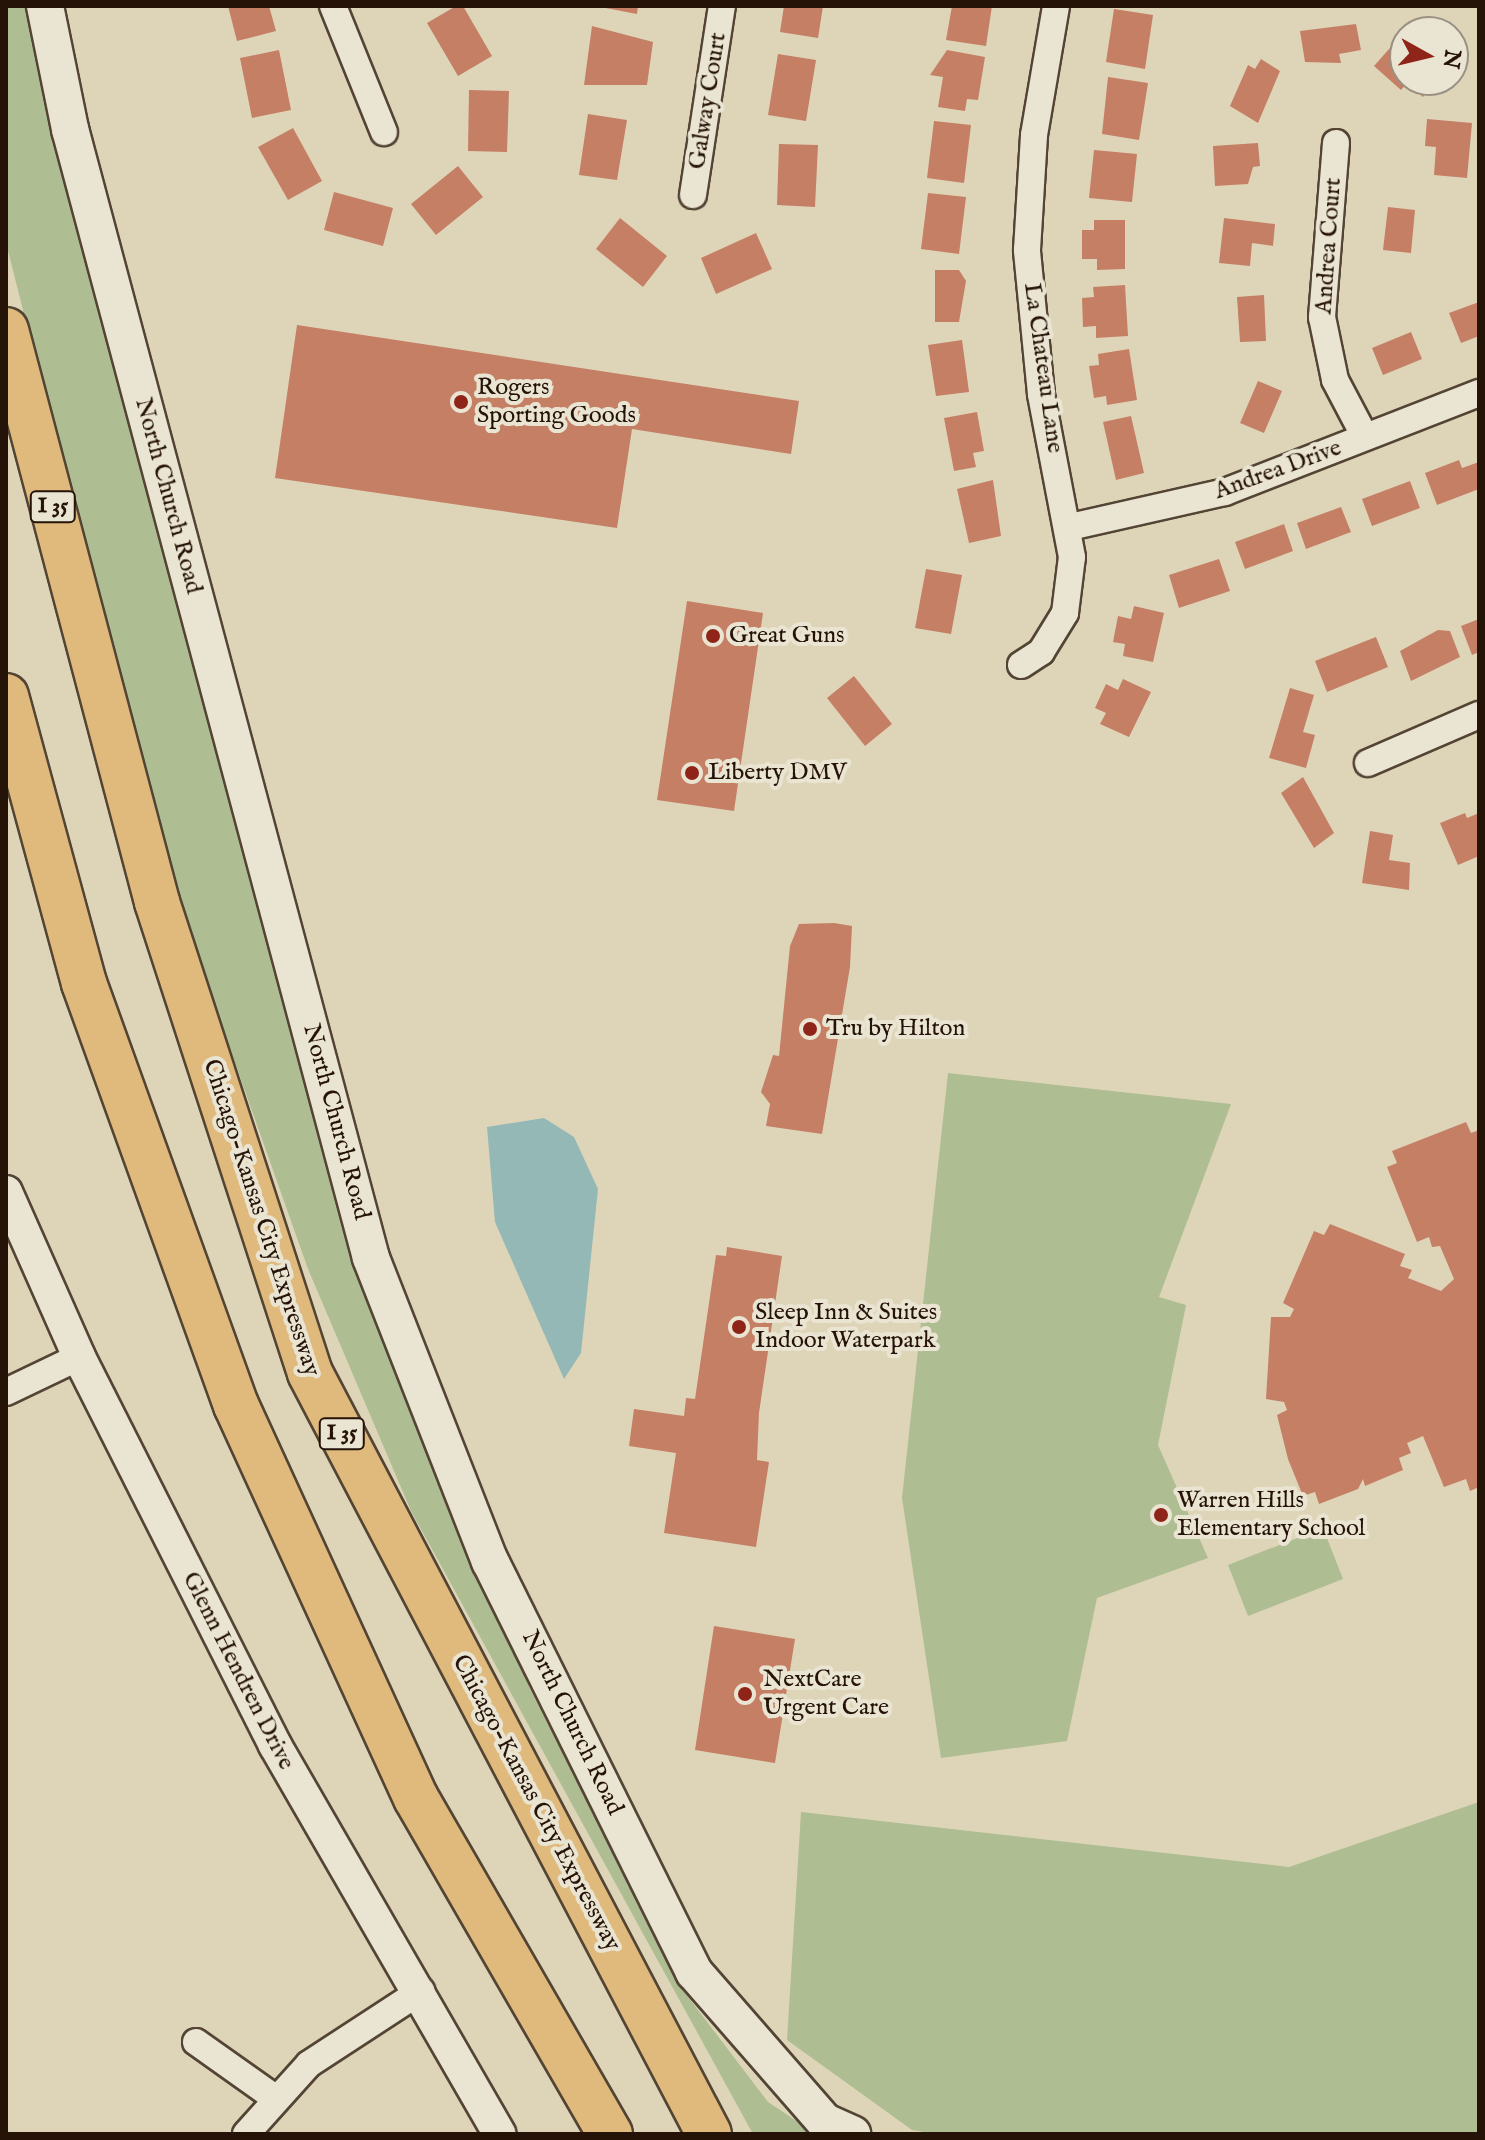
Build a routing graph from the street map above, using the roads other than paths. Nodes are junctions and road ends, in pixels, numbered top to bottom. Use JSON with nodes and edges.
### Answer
{"nodes":[{"id":1,"x":45,"y":6,"type":"edge"},
{"id":2,"x":333,"y":6,"type":"edge"},
{"id":3,"x":722,"y":6,"type":"edge"},
{"id":4,"x":1056,"y":6,"type":"edge"},
{"id":5,"x":384,"y":132,"type":"dead end"},
{"id":6,"x":1336,"y":143,"type":"dead end"},
{"id":7,"x":693,"y":195,"type":"dead end"},
{"id":8,"x":6,"y":330,"type":"edge"},
{"id":9,"x":1479,"y":393,"type":"edge"},
{"id":10,"x":1365,"y":437,"type":"junction"},
{"id":11,"x":1070,"y":527,"type":"junction"},
{"id":12,"x":1021,"y":665,"type":"dead end"},
{"id":13,"x":6,"y":696,"type":"edge"},
{"id":14,"x":1479,"y":715,"type":"edge"},
{"id":15,"x":1368,"y":763,"type":"dead end"},
{"id":16,"x":6,"y":1192,"type":"edge"},
{"id":17,"x":79,"y":1357,"type":"junction"},
{"id":18,"x":6,"y":1392,"type":"edge"},
{"id":19,"x":421,"y":1991,"type":"junction"},
{"id":20,"x":196,"y":2042,"type":"dead end"},
{"id":21,"x":275,"y":2098,"type":"junction"},
{"id":22,"x":246,"y":2134,"type":"edge"},
{"id":23,"x":500,"y":2134,"type":"edge"},
{"id":24,"x":610,"y":2134,"type":"edge"},
{"id":25,"x":709,"y":2134,"type":"edge"},
{"id":26,"x":852,"y":2134,"type":"edge"}],
"edges":[{"from":1,"to":26,"type":"main road","name":"North Church Road"},
{"from":2,"to":5,"type":"street"},
{"from":3,"to":7,"type":"street","name":"Galway Court"},
{"from":4,"to":11,"type":"street","name":"La Chateau Lane"},
{"from":6,"to":10,"type":"street","name":"Andrea Court"},
{"from":8,"to":25,"type":"highway","name":"Chicago-Kansas City Expressway","number":"I 35"},
{"from":9,"to":10,"type":"street","name":"Andrea Drive"},
{"from":10,"to":11,"type":"street","name":"Andrea Drive"},
{"from":11,"to":12,"type":"street","name":"La Chateau Lane"},
{"from":13,"to":24,"type":"highway"},
{"from":14,"to":15,"type":"street"},
{"from":16,"to":17,"type":"street","name":"Glenn Hendren Drive"},
{"from":17,"to":18,"type":"street"},
{"from":17,"to":19,"type":"street","name":"Glenn Hendren Drive"},
{"from":19,"to":21,"type":"street"},
{"from":19,"to":23,"type":"street","name":"Glenn Hendren Drive"},
{"from":20,"to":21,"type":"street"},
{"from":21,"to":22,"type":"street"}]}
